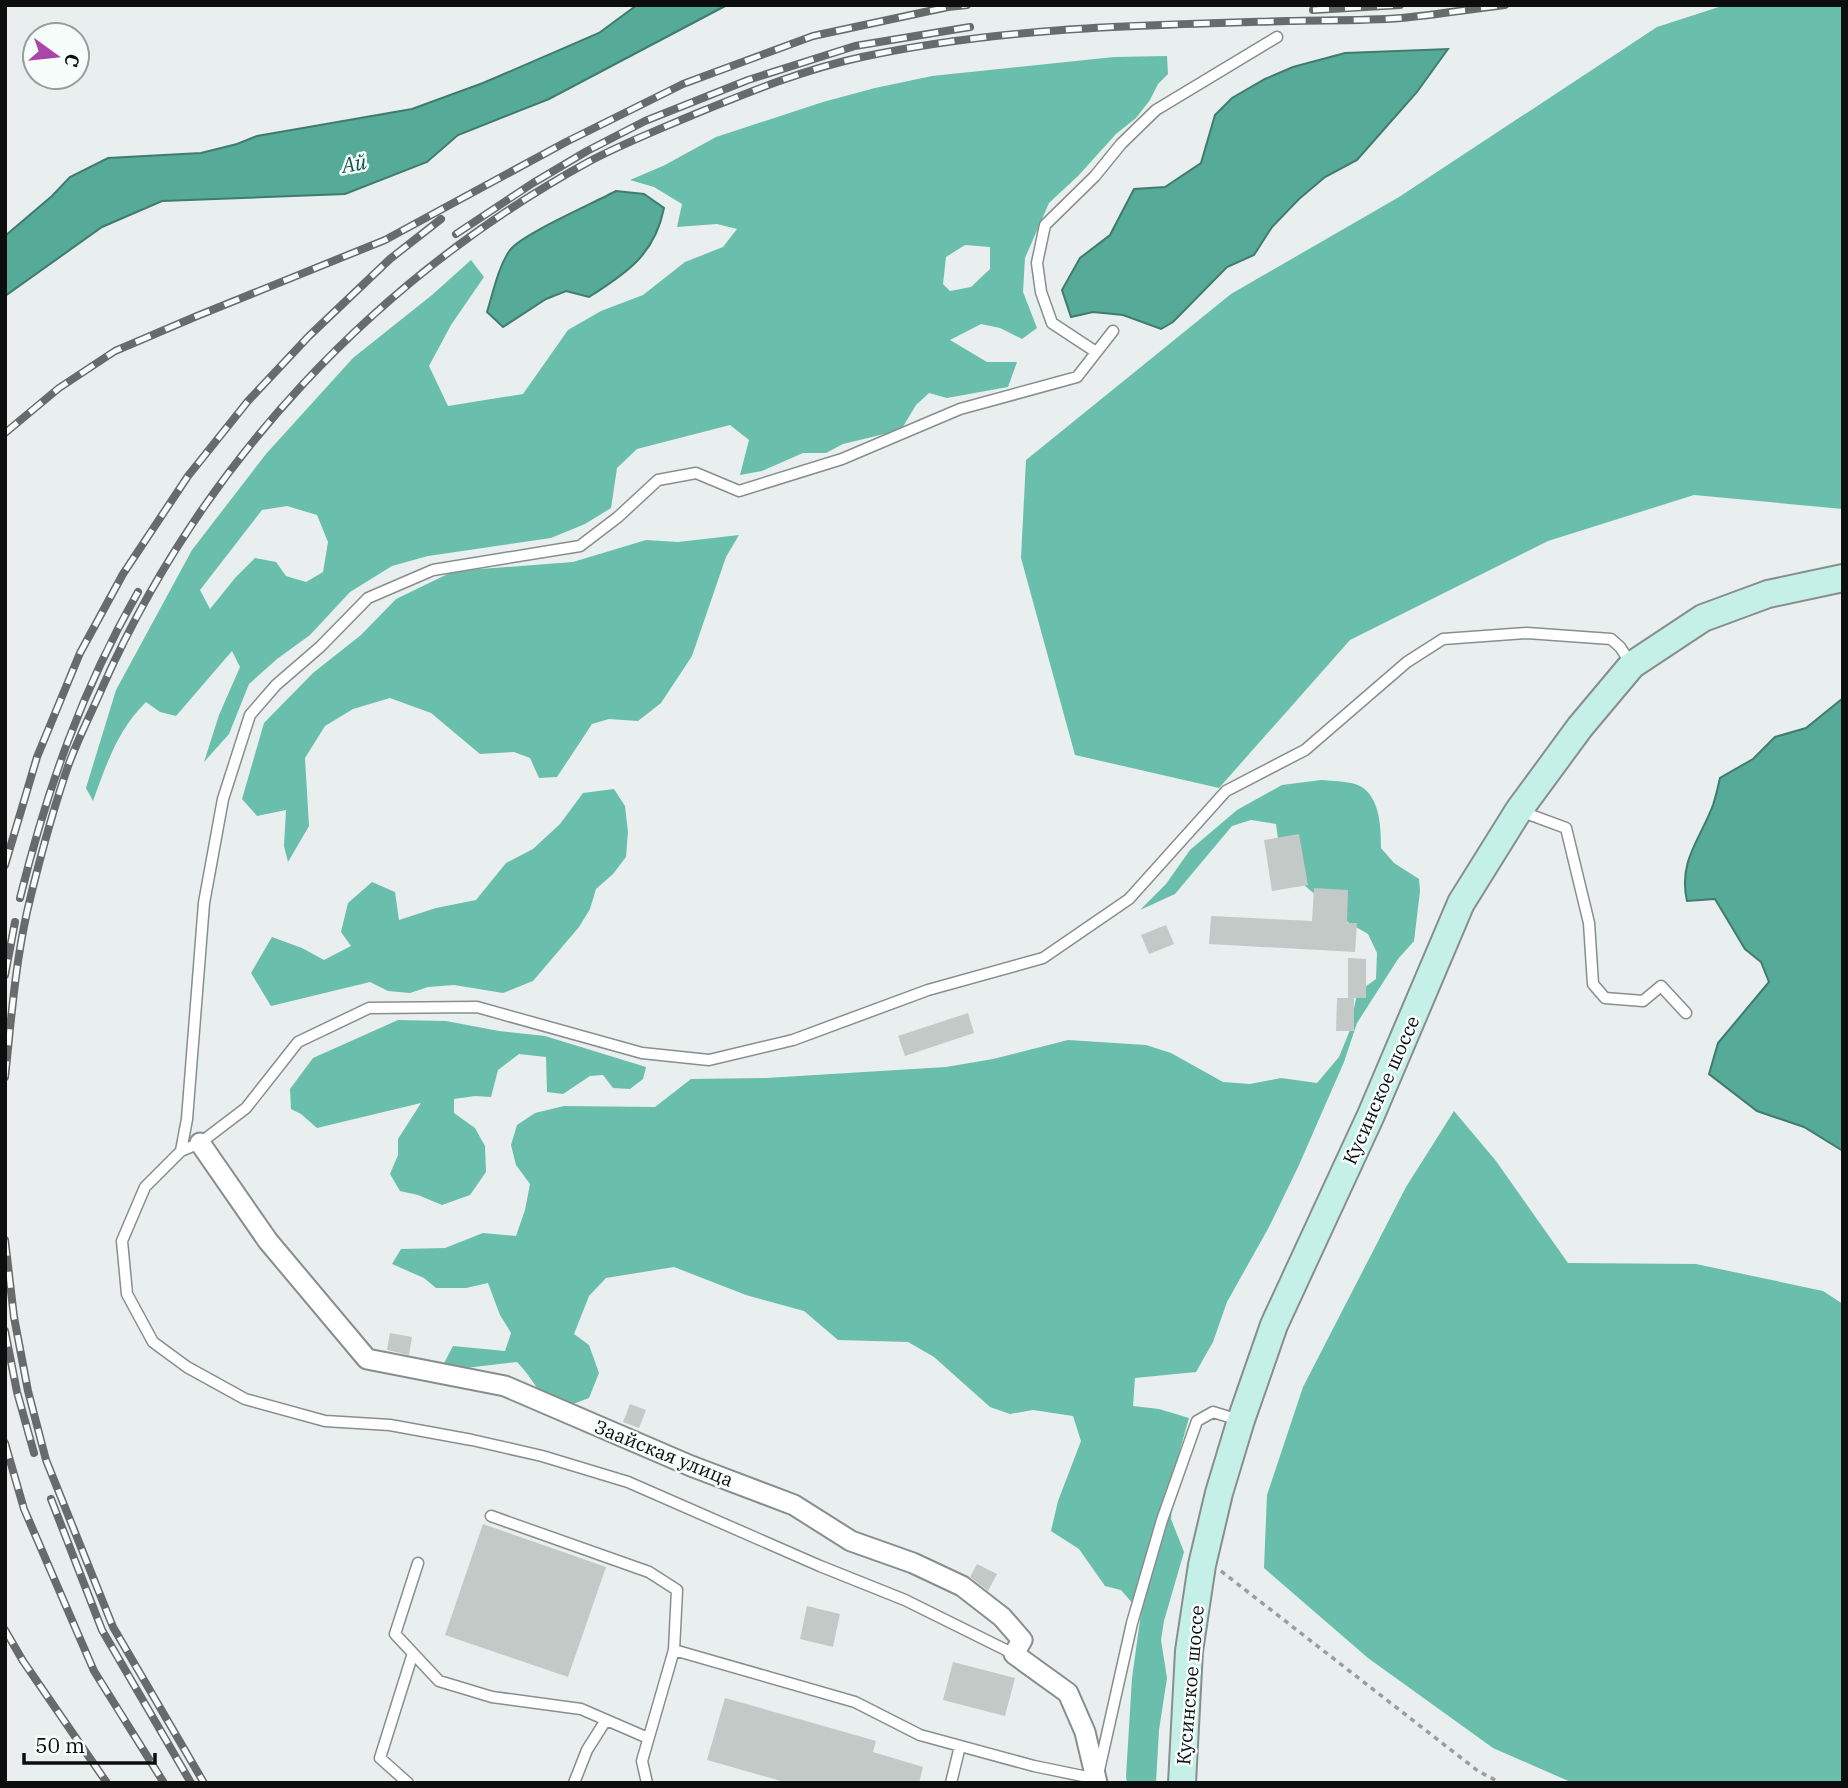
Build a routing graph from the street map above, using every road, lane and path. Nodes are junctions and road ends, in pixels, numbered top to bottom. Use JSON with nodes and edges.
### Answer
{"nodes":[{"id":1,"x":1277,"y":37,"type":"dead end"},
{"id":2,"x":1113,"y":331,"type":"dead end"},
{"id":3,"x":1096,"y":352,"type":"junction"},
{"id":4,"x":1843,"y":578,"type":"edge"},
{"id":5,"x":1632,"y":665,"type":"junction"},
{"id":6,"x":1519,"y":810,"type":"junction"},
{"id":7,"x":1686,"y":1013,"type":"dead end"},
{"id":8,"x":200,"y":1143,"type":"junction"},
{"id":9,"x":181,"y":1151,"type":"junction"},
{"id":10,"x":1241,"y":1420,"type":"junction"},
{"id":11,"x":491,"y":1516,"type":"dead end"},
{"id":12,"x":418,"y":1563,"type":"dead end"},
{"id":13,"x":1202,"y":1565,"type":"junction"},
{"id":14,"x":674,"y":1650,"type":"junction"},
{"id":15,"x":413,"y":1653,"type":"junction"},
{"id":16,"x":1014,"y":1654,"type":"junction"},
{"id":17,"x":606,"y":1720,"type":"junction"},
{"id":18,"x":648,"y":1738,"type":"junction"},
{"id":19,"x":960,"y":1746,"type":"junction"},
{"id":20,"x":1097,"y":1781,"type":"edge"},
{"id":21,"x":408,"y":1783,"type":"edge"},
{"id":22,"x":574,"y":1783,"type":"edge"},
{"id":23,"x":647,"y":1783,"type":"edge"},
{"id":24,"x":951,"y":1783,"type":"edge"},
{"id":25,"x":1182,"y":1783,"type":"edge"},
{"id":26,"x":1501,"y":1783,"type":"edge"}],
"edges":[{"from":1,"to":3,"type":"lane"},
{"from":2,"to":3,"type":"lane"},
{"from":3,"to":9,"type":"lane"},
{"from":4,"to":5,"type":"main road","name":"Кусинское шоссе"},
{"from":5,"to":6,"type":"main road","name":"Кусинское шоссе"},
{"from":5,"to":8,"type":"lane"},
{"from":6,"to":7,"type":"lane"},
{"from":6,"to":10,"type":"main road","name":"Кусинское шоссе"},
{"from":8,"to":9,"type":"lane"},
{"from":8,"to":16,"type":"street","name":"Заайская улица"},
{"from":9,"to":16,"type":"lane"},
{"from":10,"to":13,"type":"main road","name":"Кусинское шоссе"},
{"from":10,"to":20,"type":"lane"},
{"from":11,"to":14,"type":"lane"},
{"from":12,"to":15,"type":"lane"},
{"from":13,"to":25,"type":"main road","name":"Кусинское шоссе"},
{"from":13,"to":26,"type":"path"},
{"from":14,"to":18,"type":"lane"},
{"from":14,"to":19,"type":"lane"},
{"from":15,"to":17,"type":"lane"},
{"from":15,"to":21,"type":"lane"},
{"from":16,"to":20,"type":"street"},
{"from":17,"to":18,"type":"lane"},
{"from":17,"to":22,"type":"lane"},
{"from":18,"to":23,"type":"lane"},
{"from":19,"to":20,"type":"lane"},
{"from":19,"to":24,"type":"lane"}]}
